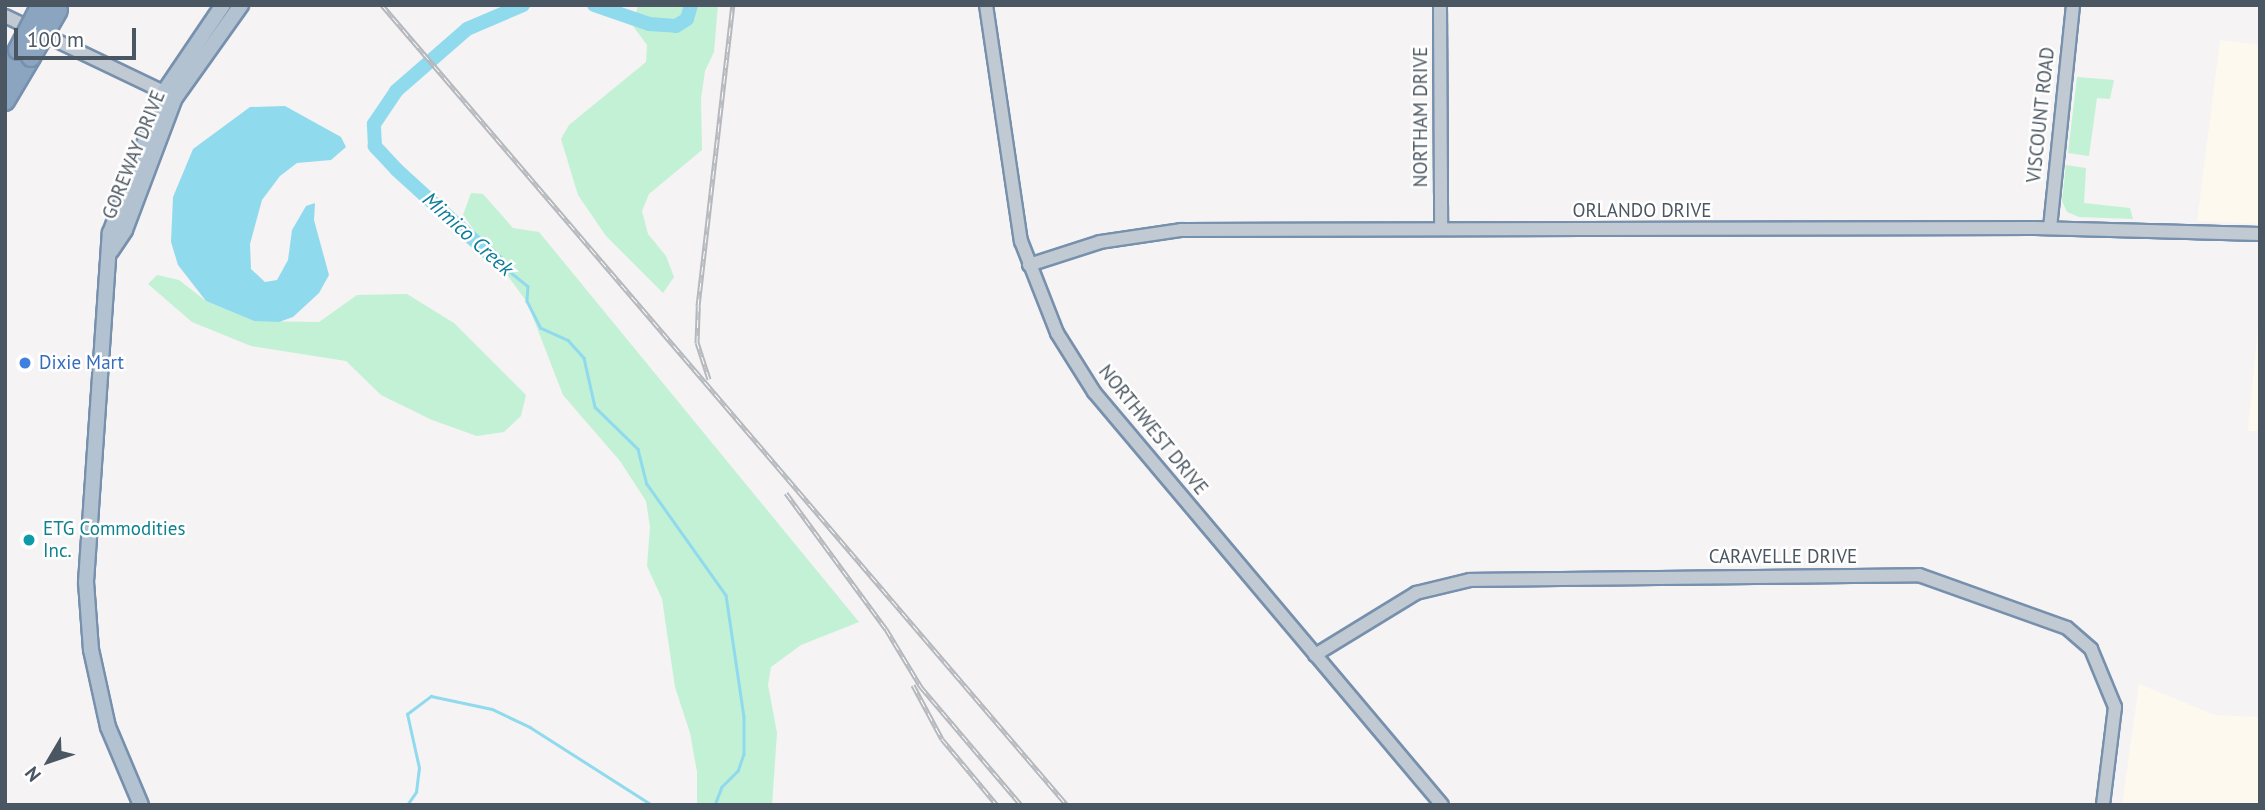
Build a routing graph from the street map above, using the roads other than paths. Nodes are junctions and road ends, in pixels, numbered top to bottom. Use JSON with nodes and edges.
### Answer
{"nodes":[{"id":1,"x":223,"y":5,"type":"edge"},
{"id":2,"x":242,"y":5,"type":"edge"},
{"id":3,"x":986,"y":5,"type":"edge"},
{"id":4,"x":1440,"y":5,"type":"edge"},
{"id":5,"x":2073,"y":5,"type":"edge"},
{"id":6,"x":53,"y":7,"type":"edge"},
{"id":7,"x":5,"y":16,"type":"edge"},
{"id":8,"x":24,"y":54,"type":"junction"},
{"id":9,"x":5,"y":78,"type":"edge"},
{"id":10,"x":169,"y":95,"type":"junction"},
{"id":11,"x":5,"y":101,"type":"edge"},
{"id":12,"x":1441,"y":228,"type":"junction"},
{"id":13,"x":2050,"y":228,"type":"junction"},
{"id":14,"x":2260,"y":234,"type":"edge"},
{"id":15,"x":1029,"y":265,"type":"junction"},
{"id":16,"x":1315,"y":655,"type":"junction"},
{"id":17,"x":141,"y":805,"type":"edge"},
{"id":18,"x":1442,"y":805,"type":"edge"},
{"id":19,"x":2103,"y":805,"type":"edge"}],
"edges":[{"from":1,"to":10,"type":"main road","name":"GOREWAY DRIVE"},
{"from":2,"to":10,"type":"main road","name":"GOREWAY DRIVE"},
{"from":3,"to":15,"type":"street","name":"NORTHWEST DRIVE"},
{"from":4,"to":12,"type":"street","name":"NORTHAM DRIVE"},
{"from":5,"to":13,"type":"street","name":"VISCOUNT ROAD"},
{"from":6,"to":8,"type":"highway","bridge":true},
{"from":7,"to":10,"type":"street"},
{"from":8,"to":9,"type":"highway"},
{"from":8,"to":11,"type":"highway"},
{"from":10,"to":17,"type":"main road","name":"GOREWAY DRIVE"},
{"from":12,"to":13,"type":"street","name":"ORLANDO DRIVE"},
{"from":12,"to":15,"type":"street","name":"ORLANDO DRIVE"},
{"from":13,"to":14,"type":"street","name":"ORLANDO DRIVE"},
{"from":15,"to":16,"type":"street","name":"NORTHWEST DRIVE"},
{"from":16,"to":18,"type":"street","name":"NORTHWEST DRIVE"},
{"from":16,"to":19,"type":"street","name":"CARAVELLE DRIVE"}]}
